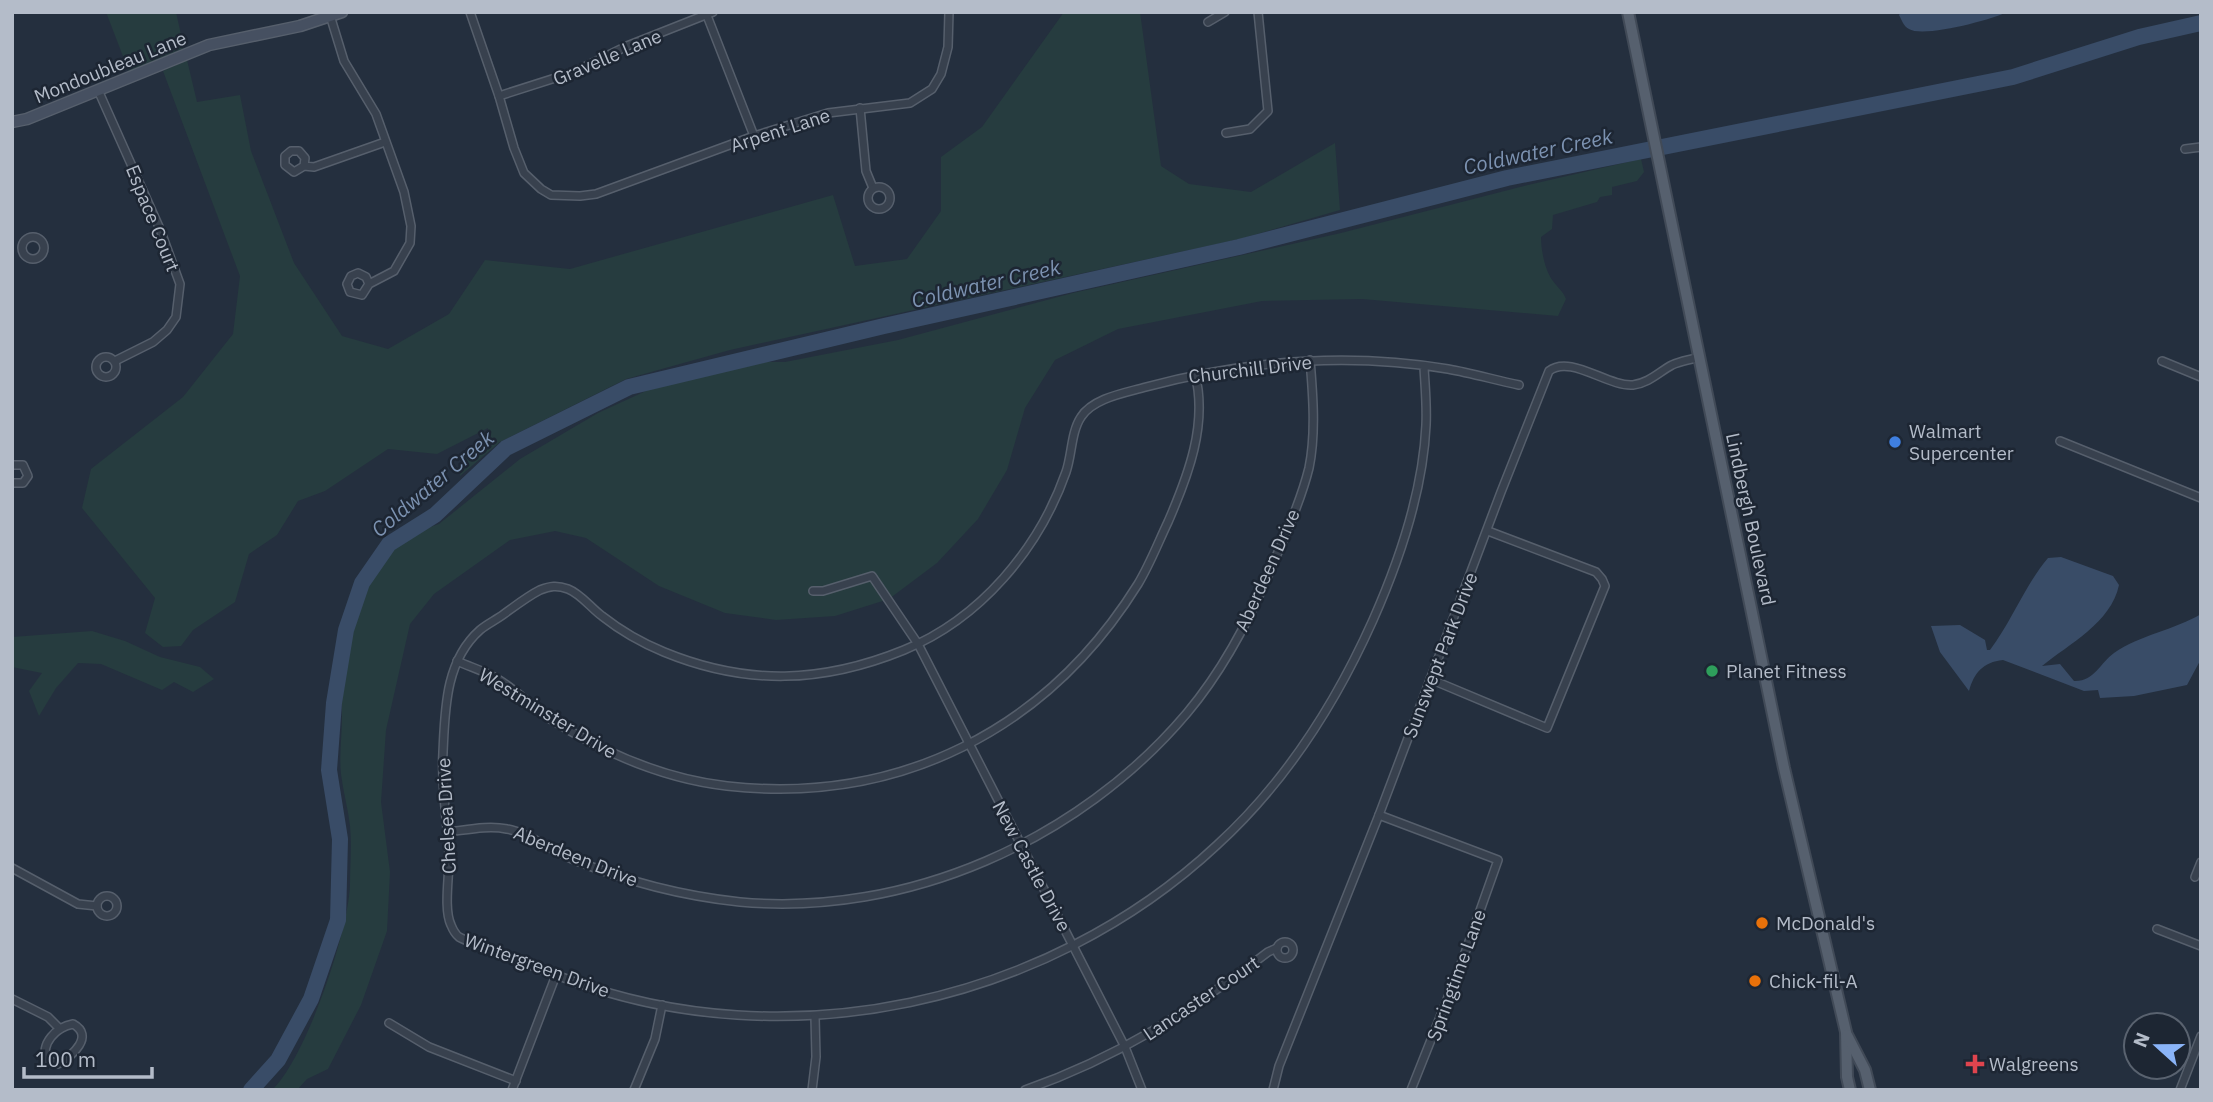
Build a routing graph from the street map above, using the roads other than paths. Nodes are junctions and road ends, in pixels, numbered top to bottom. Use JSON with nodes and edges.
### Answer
{"nodes":[{"id":1,"x":342,"y":12,"type":"edge"},
{"id":2,"x":470,"y":12,"type":"edge"},
{"id":3,"x":950,"y":12,"type":"edge"},
{"id":4,"x":1225,"y":12,"type":"edge"},
{"id":5,"x":1258,"y":12,"type":"edge"},
{"id":6,"x":1628,"y":12,"type":"edge"},
{"id":7,"x":709,"y":13,"type":"edge"},
{"id":8,"x":329,"y":14,"type":"edge"},
{"id":9,"x":1208,"y":22,"type":"dead end"},
{"id":10,"x":98,"y":90,"type":"junction"},
{"id":11,"x":499,"y":96,"type":"junction"},
{"id":12,"x":860,"y":108,"type":"junction"},
{"id":13,"x":12,"y":122,"type":"edge"},
{"id":14,"x":1226,"y":133,"type":"dead end"},
{"id":15,"x":754,"y":136,"type":"junction"},
{"id":16,"x":385,"y":142,"type":"junction"},
{"id":17,"x":2201,"y":147,"type":"edge"},
{"id":18,"x":2185,"y":149,"type":"dead end"},
{"id":19,"x":304,"y":166,"type":"dead end"},
{"id":20,"x":873,"y":188,"type":"dead end"},
{"id":21,"x":12,"y":245,"type":"edge"},
{"id":22,"x":22,"y":247,"type":"dead end"},
{"id":23,"x":369,"y":285,"type":"dead end"},
{"id":24,"x":1699,"y":358,"type":"junction"},
{"id":25,"x":1310,"y":360,"type":"junction"},
{"id":26,"x":115,"y":361,"type":"dead end"},
{"id":27,"x":2161,"y":361,"type":"dead end"},
{"id":28,"x":1424,"y":367,"type":"junction"},
{"id":29,"x":1195,"y":374,"type":"junction"},
{"id":30,"x":2201,"y":377,"type":"edge"},
{"id":31,"x":1518,"y":385,"type":"dead end"},
{"id":32,"x":2060,"y":441,"type":"dead end"},
{"id":33,"x":12,"y":465,"type":"edge"},
{"id":34,"x":12,"y":483,"type":"edge"},
{"id":35,"x":2201,"y":498,"type":"edge"},
{"id":36,"x":1488,"y":531,"type":"junction"},
{"id":37,"x":555,"y":586,"type":"joint"},
{"id":38,"x":813,"y":591,"type":"dead end"},
{"id":39,"x":918,"y":645,"type":"junction"},
{"id":40,"x":457,"y":661,"type":"junction"},
{"id":41,"x":1430,"y":680,"type":"junction"},
{"id":42,"x":968,"y":746,"type":"junction"},
{"id":43,"x":1379,"y":815,"type":"junction"},
{"id":44,"x":448,"y":832,"type":"junction"},
{"id":45,"x":1022,"y":844,"type":"junction"},
{"id":46,"x":2201,"y":862,"type":"edge"},
{"id":47,"x":12,"y":868,"type":"edge"},
{"id":48,"x":2195,"y":877,"type":"dead end"},
{"id":49,"x":97,"y":906,"type":"dead end"},
{"id":50,"x":2157,"y":929,"type":"dead end"},
{"id":51,"x":453,"y":930,"type":"joint"},
{"id":52,"x":1073,"y":945,"type":"junction"},
{"id":53,"x":2201,"y":946,"type":"edge"},
{"id":54,"x":1277,"y":948,"type":"dead end"},
{"id":55,"x":556,"y":975,"type":"junction"},
{"id":56,"x":12,"y":999,"type":"edge"},
{"id":57,"x":662,"y":1005,"type":"junction"},
{"id":58,"x":815,"y":1017,"type":"junction"},
{"id":59,"x":389,"y":1023,"type":"dead end"},
{"id":60,"x":60,"y":1029,"type":"junction"},
{"id":61,"x":1846,"y":1032,"type":"junction"},
{"id":62,"x":2201,"y":1036,"type":"edge"},
{"id":63,"x":1125,"y":1048,"type":"junction"},
{"id":64,"x":516,"y":1081,"type":"junction"},
{"id":65,"x":512,"y":1090,"type":"edge"},
{"id":66,"x":634,"y":1090,"type":"edge"},
{"id":67,"x":812,"y":1090,"type":"edge"},
{"id":68,"x":1025,"y":1090,"type":"edge"},
{"id":69,"x":1142,"y":1090,"type":"edge"},
{"id":70,"x":1273,"y":1090,"type":"edge"},
{"id":71,"x":1411,"y":1090,"type":"edge"},
{"id":72,"x":1850,"y":1090,"type":"edge"},
{"id":73,"x":1870,"y":1090,"type":"edge"},
{"id":74,"x":2180,"y":1090,"type":"edge"}],
"edges":[{"from":1,"to":8,"type":"street","name":"Mondoubleau Lane"},
{"from":2,"to":11,"type":"street"},
{"from":3,"to":12,"type":"street","name":"Arpent Lane"},
{"from":4,"to":9,"type":"street"},
{"from":5,"to":14,"type":"street"},
{"from":6,"to":24,"type":"main road","name":"Lindbergh Boulevard"},
{"from":7,"to":11,"type":"street","name":"Gravelle Lane"},
{"from":7,"to":15,"type":"street"},
{"from":8,"to":10,"type":"street","name":"Mondoubleau Lane"},
{"from":8,"to":16,"type":"street"},
{"from":10,"to":13,"type":"street","name":"Mondoubleau Lane"},
{"from":10,"to":26,"type":"street","name":"Espace Court"},
{"from":11,"to":15,"type":"street","name":"Arpent Lane"},
{"from":12,"to":15,"type":"street","name":"Arpent Lane"},
{"from":12,"to":20,"type":"street"},
{"from":16,"to":19,"type":"street"},
{"from":16,"to":23,"type":"street"},
{"from":17,"to":18,"type":"street"},
{"from":21,"to":22,"type":"street"},
{"from":24,"to":36,"type":"street","name":"Sunswept Park Drive"},
{"from":24,"to":61,"type":"main road","name":"Lindbergh Boulevard"},
{"from":25,"to":28,"type":"street","name":"Churchill Drive"},
{"from":25,"to":29,"type":"street","name":"Churchill Drive"},
{"from":25,"to":45,"type":"street","name":"Aberdeen Drive"},
{"from":27,"to":30,"type":"street"},
{"from":28,"to":31,"type":"street","name":"Churchill Drive"},
{"from":28,"to":52,"type":"street","name":"Wintergreen Drive"},
{"from":29,"to":39,"type":"street","name":"Churchill Drive"},
{"from":29,"to":42,"type":"street","name":"Westminster Drive"},
{"from":32,"to":35,"type":"street"},
{"from":33,"to":34,"type":"street"},
{"from":36,"to":41,"type":"street","name":"Sunswept Park Drive"},
{"from":36,"to":41,"type":"street"},
{"from":37,"to":39,"type":"street","name":"Churchill Drive"},
{"from":37,"to":40,"type":"street","name":"Chelsea Drive"},
{"from":38,"to":39,"type":"street","name":"New Castle Drive"},
{"from":39,"to":42,"type":"street","name":"New Castle Drive"},
{"from":40,"to":42,"type":"street","name":"Westminster Drive"},
{"from":40,"to":44,"type":"street","name":"Chelsea Drive"},
{"from":41,"to":43,"type":"street","name":"Sunswept Park Drive"},
{"from":42,"to":45,"type":"street","name":"New Castle Drive"},
{"from":43,"to":70,"type":"street","name":"Sunswept Park Drive"},
{"from":43,"to":71,"type":"street","name":"Springtime Lane"},
{"from":44,"to":45,"type":"street","name":"Aberdeen Drive"},
{"from":44,"to":51,"type":"street","name":"Chelsea Drive"},
{"from":45,"to":52,"type":"street","name":"New Castle Drive"},
{"from":46,"to":48,"type":"street"},
{"from":47,"to":49,"type":"street"},
{"from":50,"to":53,"type":"street"},
{"from":51,"to":55,"type":"street","name":"Wintergreen Drive"},
{"from":52,"to":58,"type":"street","name":"Wintergreen Drive"},
{"from":52,"to":63,"type":"street","name":"New Castle Drive"},
{"from":54,"to":63,"type":"street","name":"Lancaster Court"},
{"from":55,"to":57,"type":"street","name":"Wintergreen Drive"},
{"from":55,"to":64,"type":"street"},
{"from":56,"to":60,"type":"street"},
{"from":57,"to":58,"type":"street","name":"Wintergreen Drive"},
{"from":57,"to":66,"type":"street"},
{"from":58,"to":67,"type":"street"},
{"from":59,"to":64,"type":"street"},
{"from":60,"to":60,"type":"street"},
{"from":61,"to":72,"type":"main road","name":"Lindbergh Boulevard"},
{"from":61,"to":73,"type":"main road","name":"Lindbergh Boulevard"},
{"from":62,"to":74,"type":"street"},
{"from":63,"to":68,"type":"street","name":"Lancaster Court"},
{"from":63,"to":69,"type":"street","name":"New Castle Drive"},
{"from":64,"to":65,"type":"street"}]}
